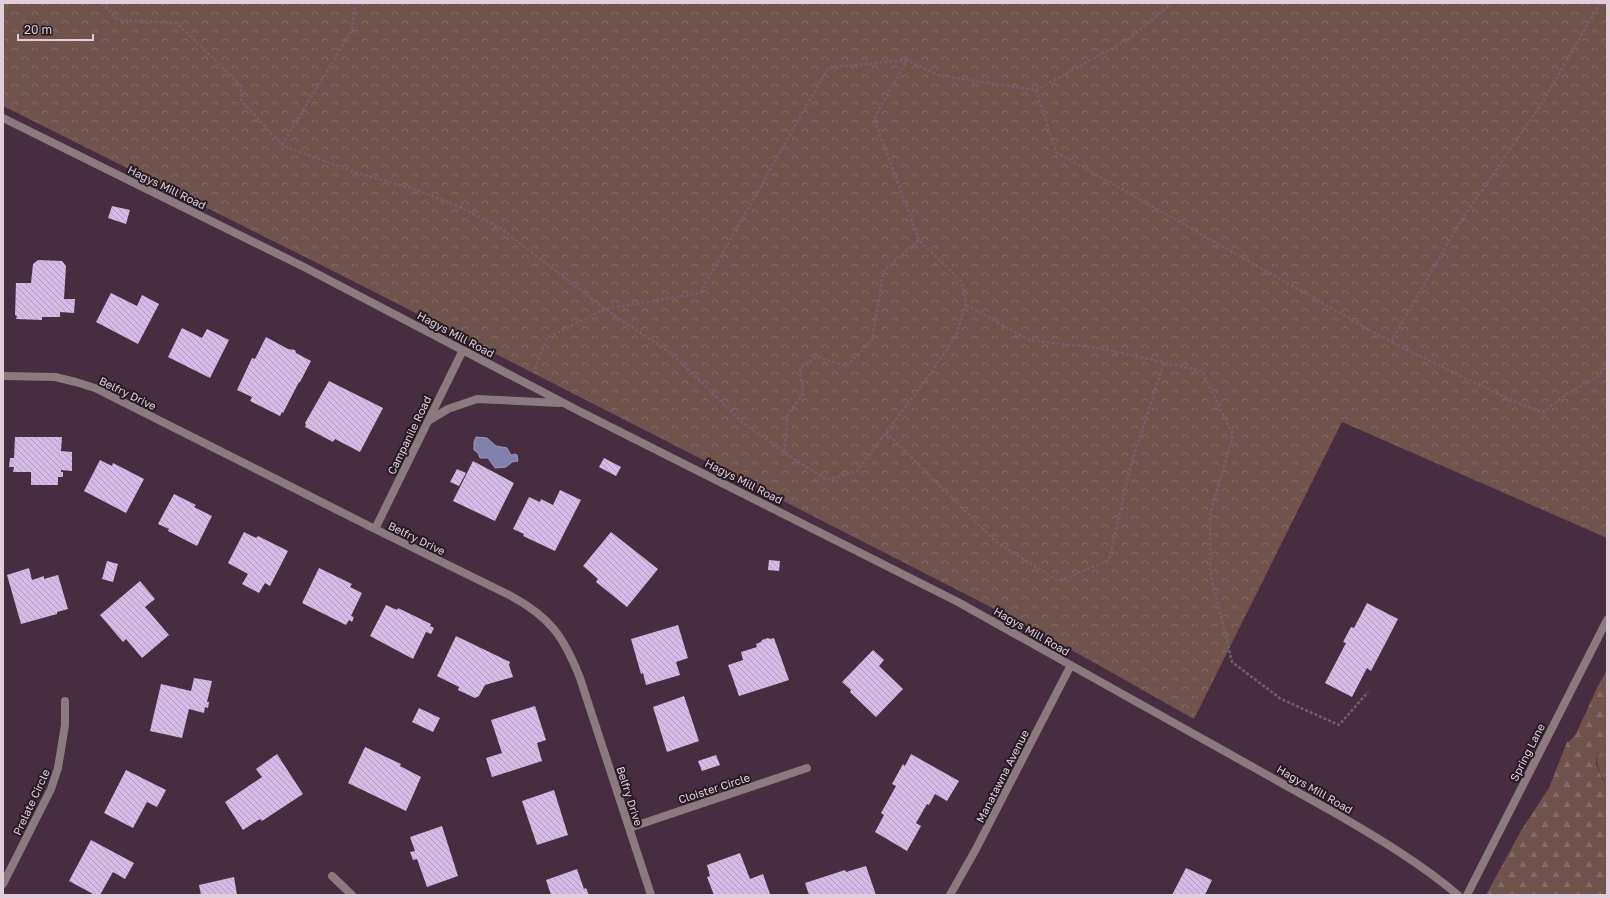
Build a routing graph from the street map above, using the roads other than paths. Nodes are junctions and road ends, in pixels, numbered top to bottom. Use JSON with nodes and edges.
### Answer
{"nodes":[{"id":1,"x":3,"y":118,"type":"edge"},
{"id":2,"x":463,"y":350,"type":"junction"},
{"id":3,"x":3,"y":376,"type":"edge"},
{"id":4,"x":564,"y":403,"type":"junction"},
{"id":5,"x":428,"y":422,"type":"junction"},
{"id":6,"x":375,"y":529,"type":"junction"},
{"id":7,"x":1607,"y":620,"type":"edge"},
{"id":8,"x":1071,"y":665,"type":"junction"},
{"id":9,"x":65,"y":701,"type":"dead end"},
{"id":10,"x":807,"y":768,"type":"dead end"},
{"id":11,"x":628,"y":828,"type":"junction"},
{"id":12,"x":332,"y":876,"type":"dead end"},
{"id":13,"x":3,"y":884,"type":"edge"},
{"id":14,"x":352,"y":895,"type":"edge"},
{"id":15,"x":651,"y":895,"type":"edge"},
{"id":16,"x":950,"y":895,"type":"edge"},
{"id":17,"x":1458,"y":895,"type":"edge"},
{"id":18,"x":1467,"y":895,"type":"edge"}],
"edges":[{"from":1,"to":2,"type":"street","name":"Hagys Mill Road"},
{"from":2,"to":4,"type":"street","name":"Hagys Mill Road"},
{"from":2,"to":5,"type":"street","name":"Campanile Road"},
{"from":3,"to":6,"type":"street","name":"Belfry Drive"},
{"from":4,"to":5,"type":"street"},
{"from":4,"to":8,"type":"street","name":"Hagys Mill Road"},
{"from":5,"to":6,"type":"street","name":"Campanile Road"},
{"from":6,"to":11,"type":"street","name":"Belfry Drive"},
{"from":7,"to":18,"type":"street","name":"Spring Lane"},
{"from":8,"to":16,"type":"street","name":"Manatawna Avenue"},
{"from":8,"to":17,"type":"street","name":"Hagys Mill Road"},
{"from":9,"to":13,"type":"street","name":"Prelate Circle"},
{"from":10,"to":11,"type":"street","name":"Cloister Circle"},
{"from":11,"to":15,"type":"street","name":"Belfry Drive"},
{"from":12,"to":14,"type":"street"}]}
